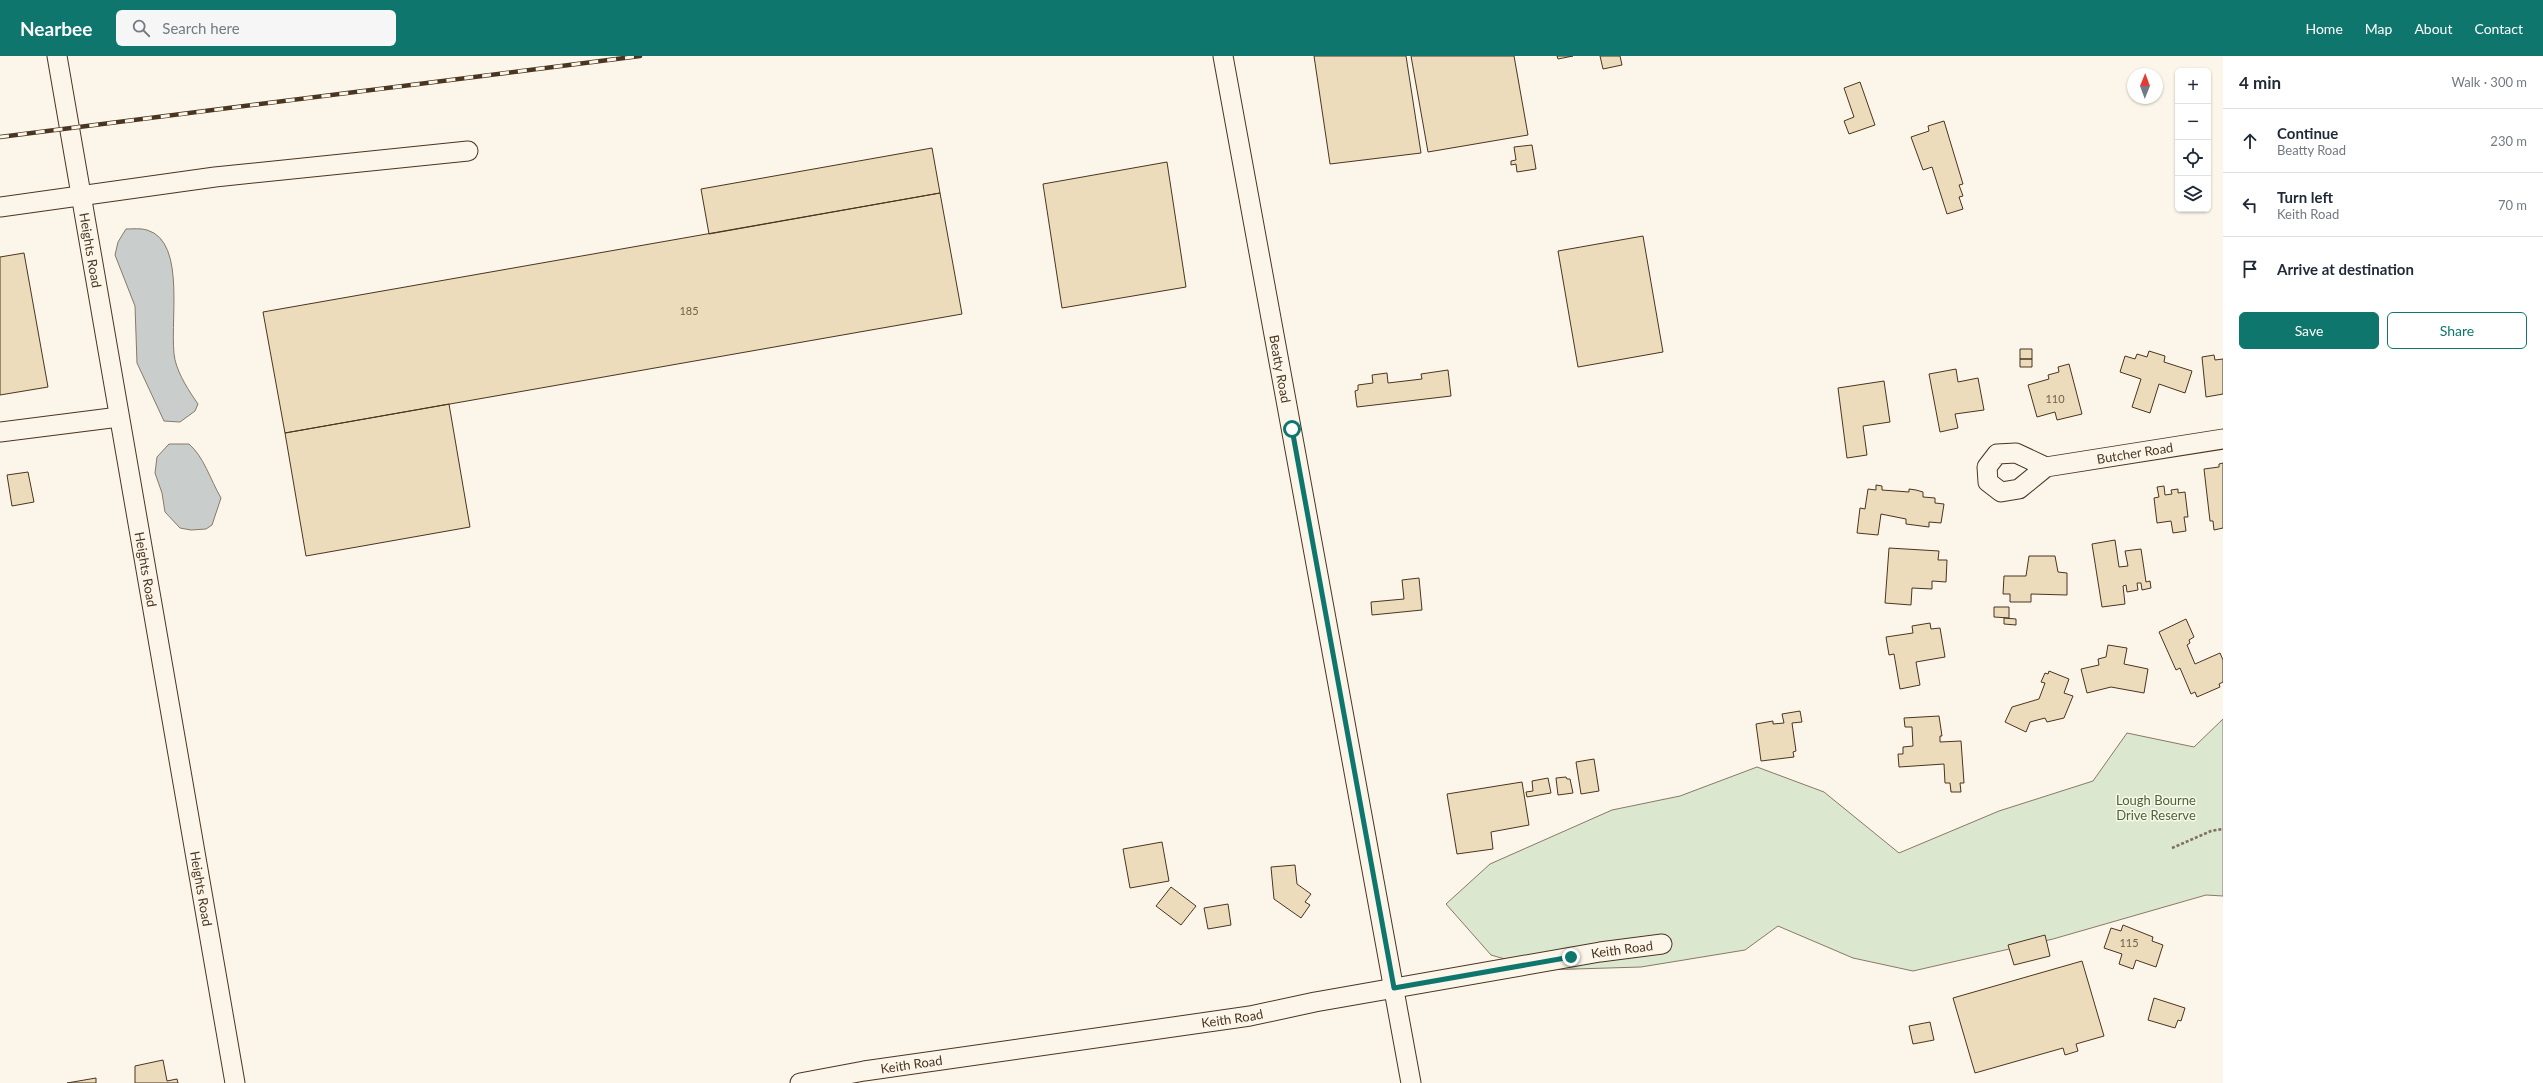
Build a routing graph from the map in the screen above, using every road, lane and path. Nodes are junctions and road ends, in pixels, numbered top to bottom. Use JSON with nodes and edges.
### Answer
{"nodes":[{"id":1,"x":57,"y":56,"type":"edge"},
{"id":2,"x":1223,"y":56,"type":"edge"},
{"id":3,"x":468,"y":151,"type":"dead end"},
{"id":4,"x":82,"y":197,"type":"junction"},
{"id":5,"x":0,"y":207,"type":"edge"},
{"id":6,"x":119,"y":417,"type":"junction"},
{"id":7,"x":0,"y":432,"type":"edge"},
{"id":8,"x":2223,"y":439,"type":"edge"},
{"id":9,"x":2046,"y":467,"type":"dead end"},
{"id":10,"x":2223,"y":829,"type":"edge"},
{"id":11,"x":2172,"y":848,"type":"dead end"},
{"id":12,"x":1662,"y":944,"type":"dead end"},
{"id":13,"x":1394,"y":988,"type":"junction"},
{"id":14,"x":235,"y":1083,"type":"edge"},
{"id":15,"x":800,"y":1083,"type":"edge"},
{"id":16,"x":1412,"y":1083,"type":"edge"}],
"edges":[{"from":1,"to":4,"type":"street","name":"Heights Road"},
{"from":2,"to":13,"type":"street","name":"Beatty Road"},
{"from":3,"to":4,"type":"street"},
{"from":4,"to":5,"type":"street"},
{"from":4,"to":6,"type":"street","name":"Heights Road"},
{"from":6,"to":7,"type":"street"},
{"from":6,"to":14,"type":"street","name":"Heights Road"},
{"from":8,"to":9,"type":"street","name":"Butcher Road"},
{"from":10,"to":11,"type":"path"},
{"from":12,"to":13,"type":"street","name":"Keith Road"},
{"from":13,"to":15,"type":"street","name":"Keith Road"},
{"from":13,"to":16,"type":"street","name":"Beatty Road"}]}
